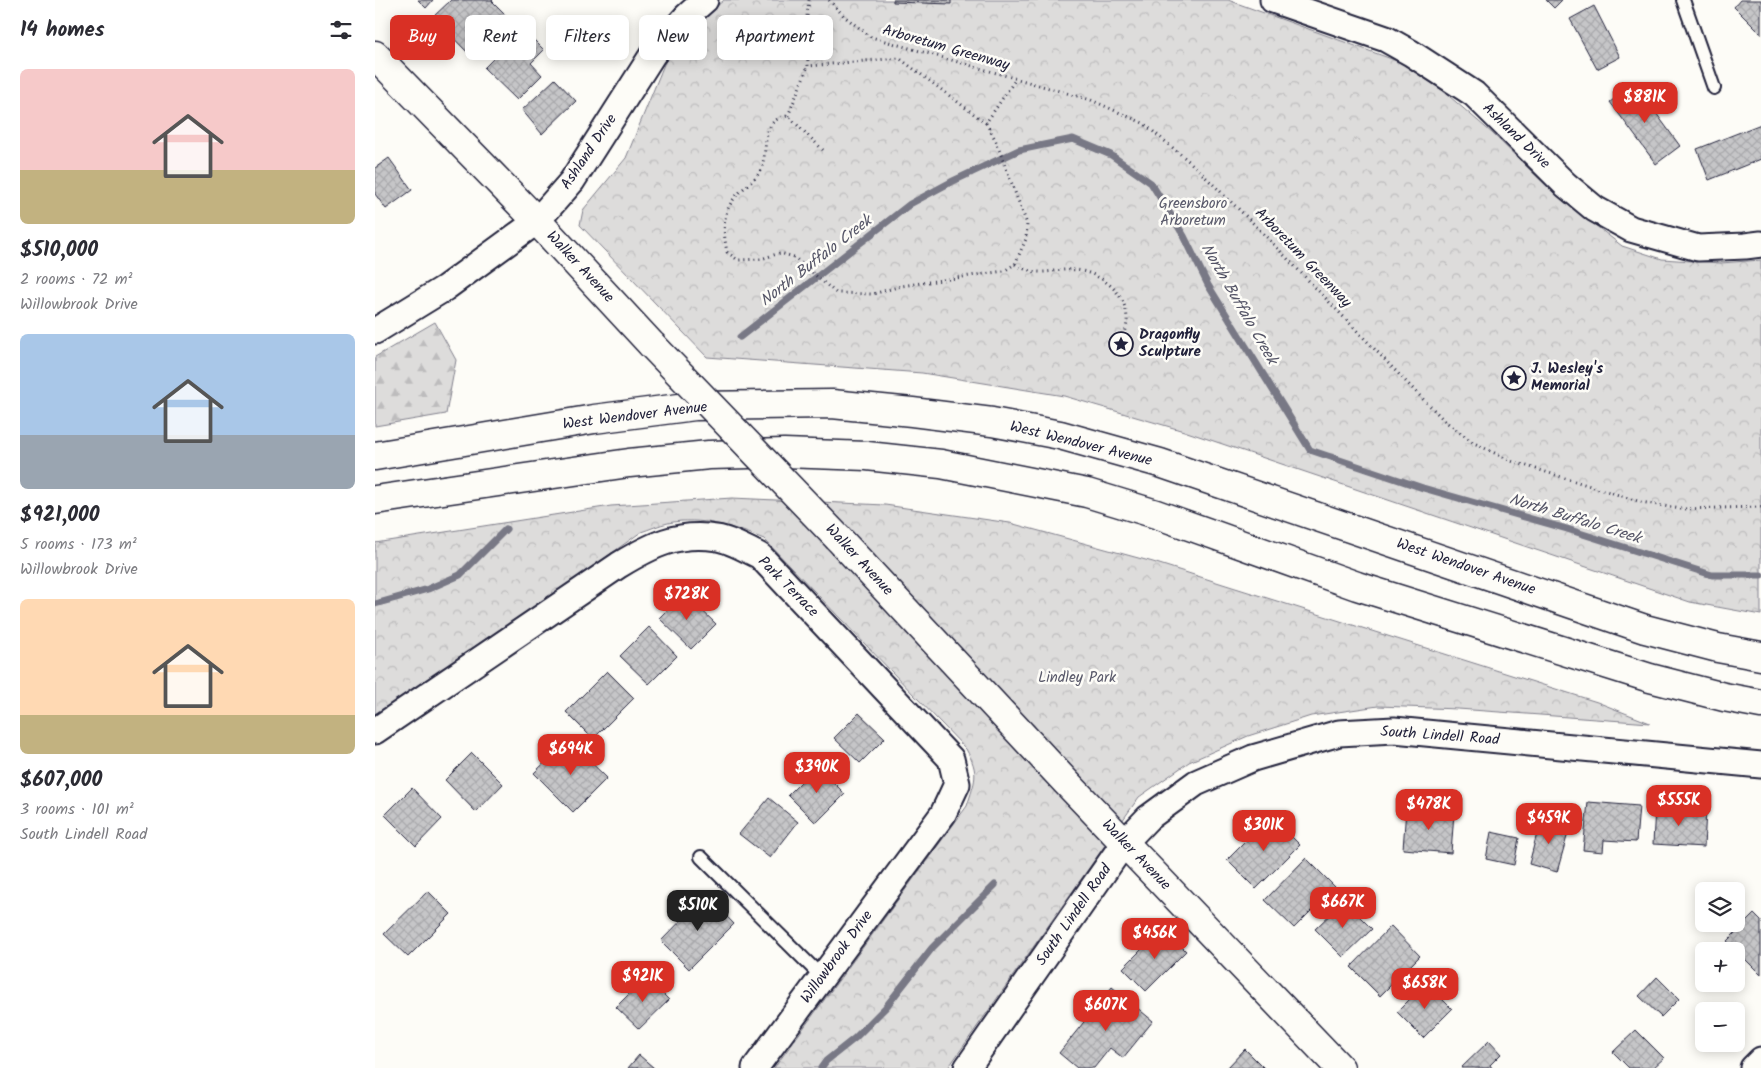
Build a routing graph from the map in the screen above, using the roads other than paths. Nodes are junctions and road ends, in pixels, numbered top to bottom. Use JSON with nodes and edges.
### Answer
{"nodes":[{"id":1,"x":705,"y":0,"type":"edge"},
{"id":2,"x":1273,"y":0,"type":"edge"},
{"id":3,"x":1683,"y":0,"type":"edge"},
{"id":4,"x":375,"y":55,"type":"edge"},
{"id":5,"x":1714,"y":88,"type":"dead end"},
{"id":6,"x":537,"y":221,"type":"junction"},
{"id":7,"x":1761,"y":244,"type":"edge"},
{"id":8,"x":375,"y":331,"type":"edge"},
{"id":9,"x":375,"y":456,"type":"edge"},
{"id":10,"x":375,"y":500,"type":"edge"},
{"id":11,"x":1761,"y":656,"type":"edge"},
{"id":12,"x":1761,"y":704,"type":"edge"},
{"id":13,"x":375,"y":731,"type":"edge"},
{"id":14,"x":1761,"y":765,"type":"edge"},
{"id":15,"x":1125,"y":843,"type":"junction"},
{"id":16,"x":918,"y":847,"type":"joint"},
{"id":17,"x":701,"y":857,"type":"dead end"},
{"id":18,"x":822,"y":977,"type":"junction"},
{"id":19,"x":1761,"y":1060,"type":"edge"},
{"id":20,"x":755,"y":1068,"type":"edge"},
{"id":21,"x":967,"y":1068,"type":"edge"},
{"id":22,"x":1340,"y":1068,"type":"edge"},
{"id":23,"x":1753,"y":1068,"type":"edge"}],
"edges":[{"from":1,"to":6,"type":"street","name":"Ashland Drive"},
{"from":2,"to":7,"type":"street","name":"Ashland Drive"},
{"from":3,"to":5,"type":"lane"},
{"from":4,"to":6,"type":"main road","name":"Walker Avenue"},
{"from":6,"to":8,"type":"street","name":"Ashland Drive"},
{"from":6,"to":15,"type":"main road","name":"Walker Avenue","bridge":true},
{"from":9,"to":11,"type":"main road","name":"West Wendover Avenue"},
{"from":10,"to":12,"type":"main road"},
{"from":13,"to":16,"type":"street","name":"Park Terrace"},
{"from":14,"to":15,"type":"street","name":"South Lindell Road"},
{"from":15,"to":21,"type":"street","name":"South Lindell Road"},
{"from":15,"to":22,"type":"main road","name":"Walker Avenue"},
{"from":16,"to":18,"type":"street","name":"Willowbrook Drive"},
{"from":17,"to":18,"type":"lane"},
{"from":18,"to":20,"type":"street","name":"Willowbrook Drive"},
{"from":19,"to":23,"type":"street"}]}
